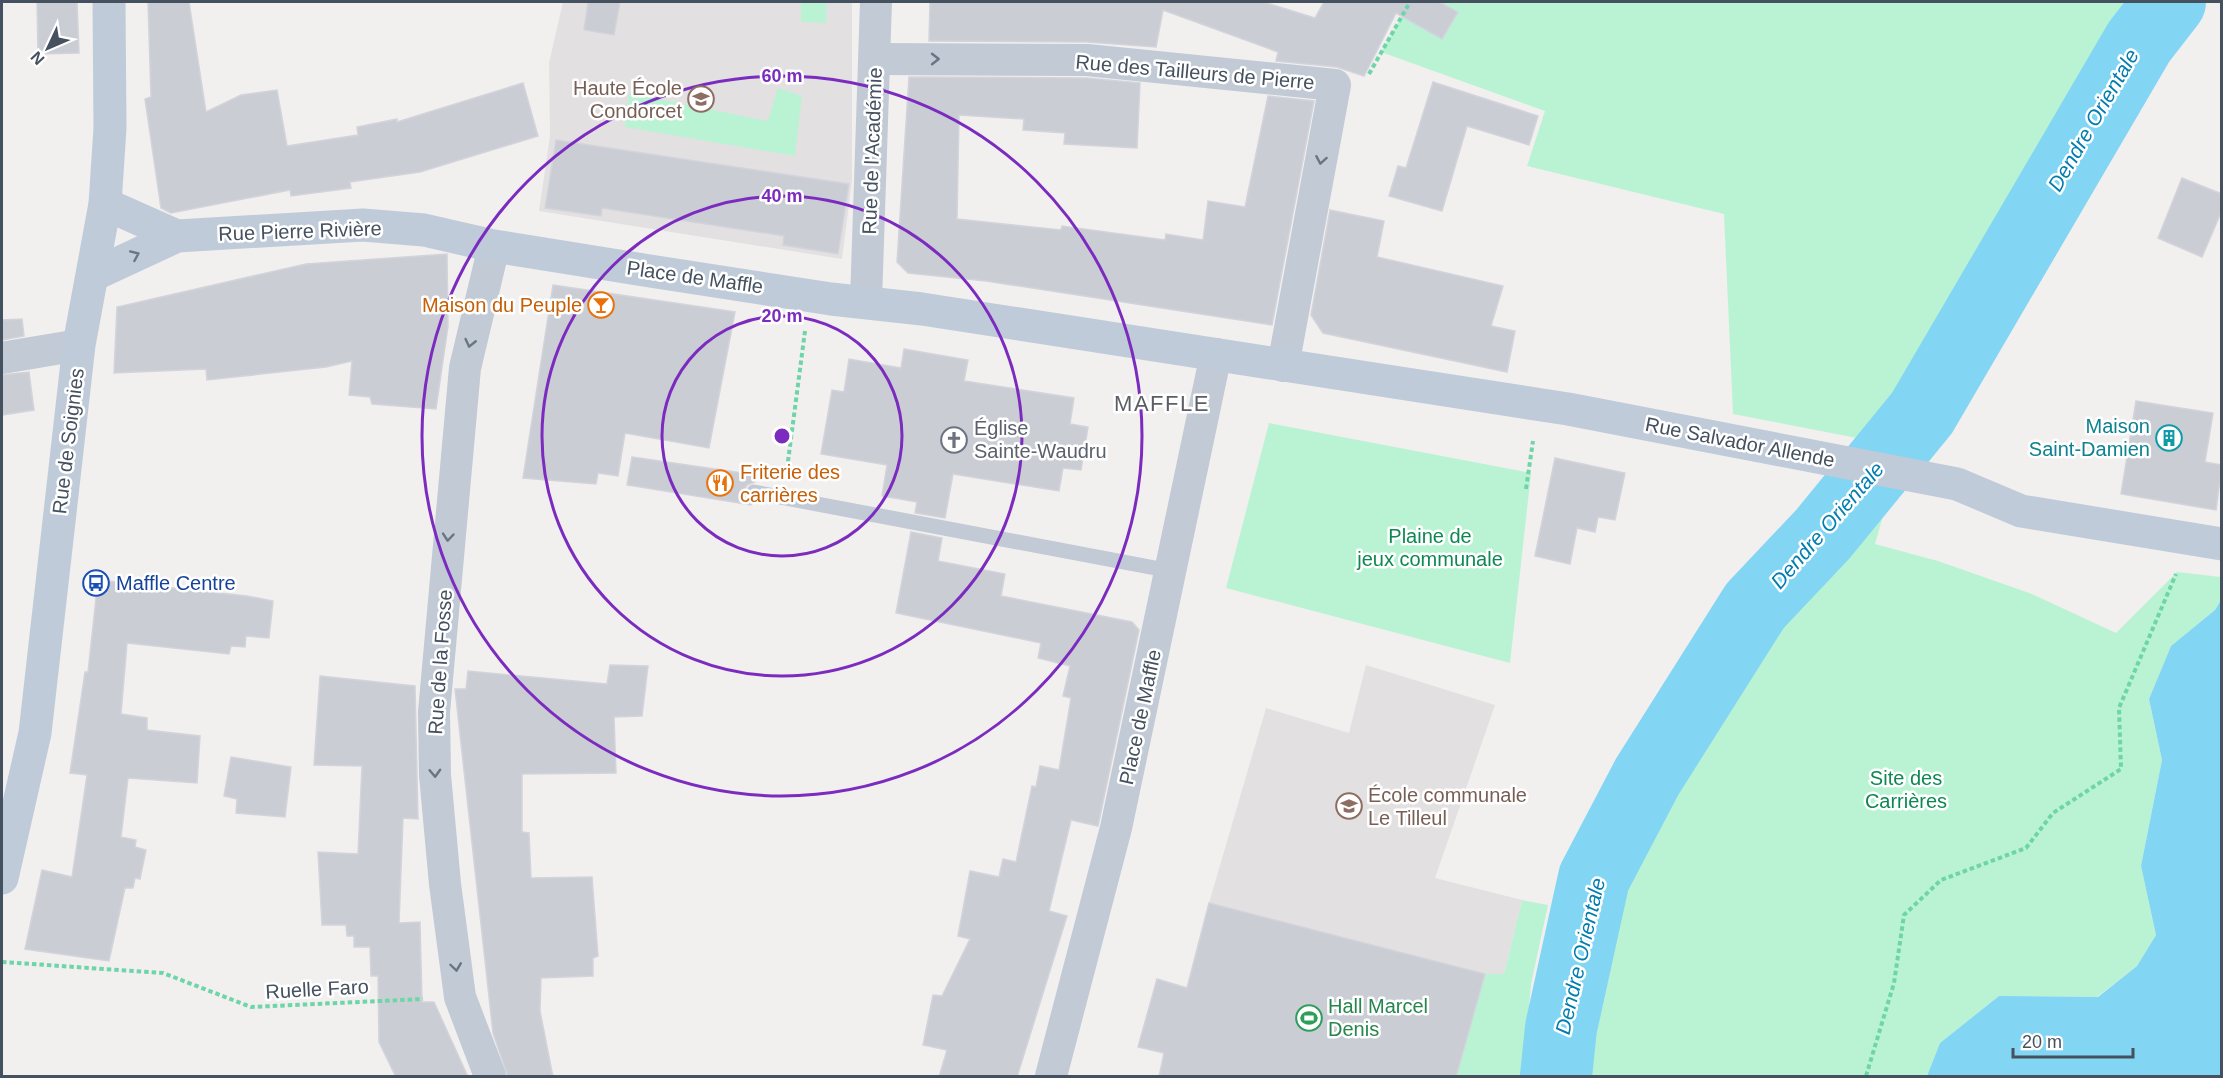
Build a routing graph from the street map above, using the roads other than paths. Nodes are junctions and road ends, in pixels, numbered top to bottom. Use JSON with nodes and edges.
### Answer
{"nodes":[{"id":1,"x":109,"y":2,"type":"edge"},
{"id":2,"x":876,"y":2,"type":"edge"},
{"id":3,"x":876,"y":59,"type":"junction"},
{"id":4,"x":105,"y":204,"type":"junction"},
{"id":5,"x":177,"y":236,"type":"junction"},
{"id":6,"x":494,"y":246,"type":"junction"},
{"id":7,"x":93,"y":275,"type":"junction"},
{"id":8,"x":866,"y":301,"type":"junction"},
{"id":9,"x":79,"y":345,"type":"junction"},
{"id":10,"x":1216,"y":354,"type":"junction"},
{"id":11,"x":2,"y":358,"type":"edge"},
{"id":12,"x":1283,"y":366,"type":"junction"},
{"id":13,"x":1539,"y":404,"type":"joint"},
{"id":14,"x":753,"y":492,"type":"dead end"},
{"id":15,"x":2222,"y":544,"type":"edge"},
{"id":16,"x":1171,"y":571,"type":"junction"},
{"id":17,"x":2,"y":879,"type":"edge"},
{"id":18,"x":490,"y":1077,"type":"edge"},
{"id":19,"x":1051,"y":1077,"type":"edge"}],
"edges":[{"from":1,"to":4,"type":"street","name":"Rue de Soignies"},
{"from":2,"to":3,"type":"street","name":"Rue de l'Académie"},
{"from":3,"to":8,"type":"street","name":"Rue de l'Académie"},
{"from":3,"to":12,"type":"street","name":"Rue des Tailleurs de Pierre","one_way":true},
{"from":4,"to":5,"type":"street","name":"Rue Pierre Rivière"},
{"from":4,"to":7,"type":"street","name":"Rue de Soignies"},
{"from":5,"to":6,"type":"street","name":"Rue Pierre Rivière"},
{"from":7,"to":5,"type":"street","name":"Rue Pierre Rivière","one_way":true},
{"from":6,"to":8,"type":"street","name":"Place de Maffle"},
{"from":6,"to":18,"type":"street","name":"Rue de la Fosse","one_way":true},
{"from":7,"to":9,"type":"street","name":"Rue de Soignies"},
{"from":8,"to":10,"type":"street","name":"Place de Maffle"},
{"from":9,"to":11,"type":"street"},
{"from":9,"to":17,"type":"street","name":"Rue de Soignies"},
{"from":10,"to":12,"type":"street","name":"Place de Maffle"},
{"from":10,"to":16,"type":"street","name":"Place de Maffle"},
{"from":12,"to":13,"type":"street","name":"Place de Maffle"},
{"from":13,"to":15,"type":"street","name":"Rue Salvador Allende"},
{"from":14,"to":16,"type":"lane"},
{"from":16,"to":19,"type":"street","name":"Place de Maffle"}]}
